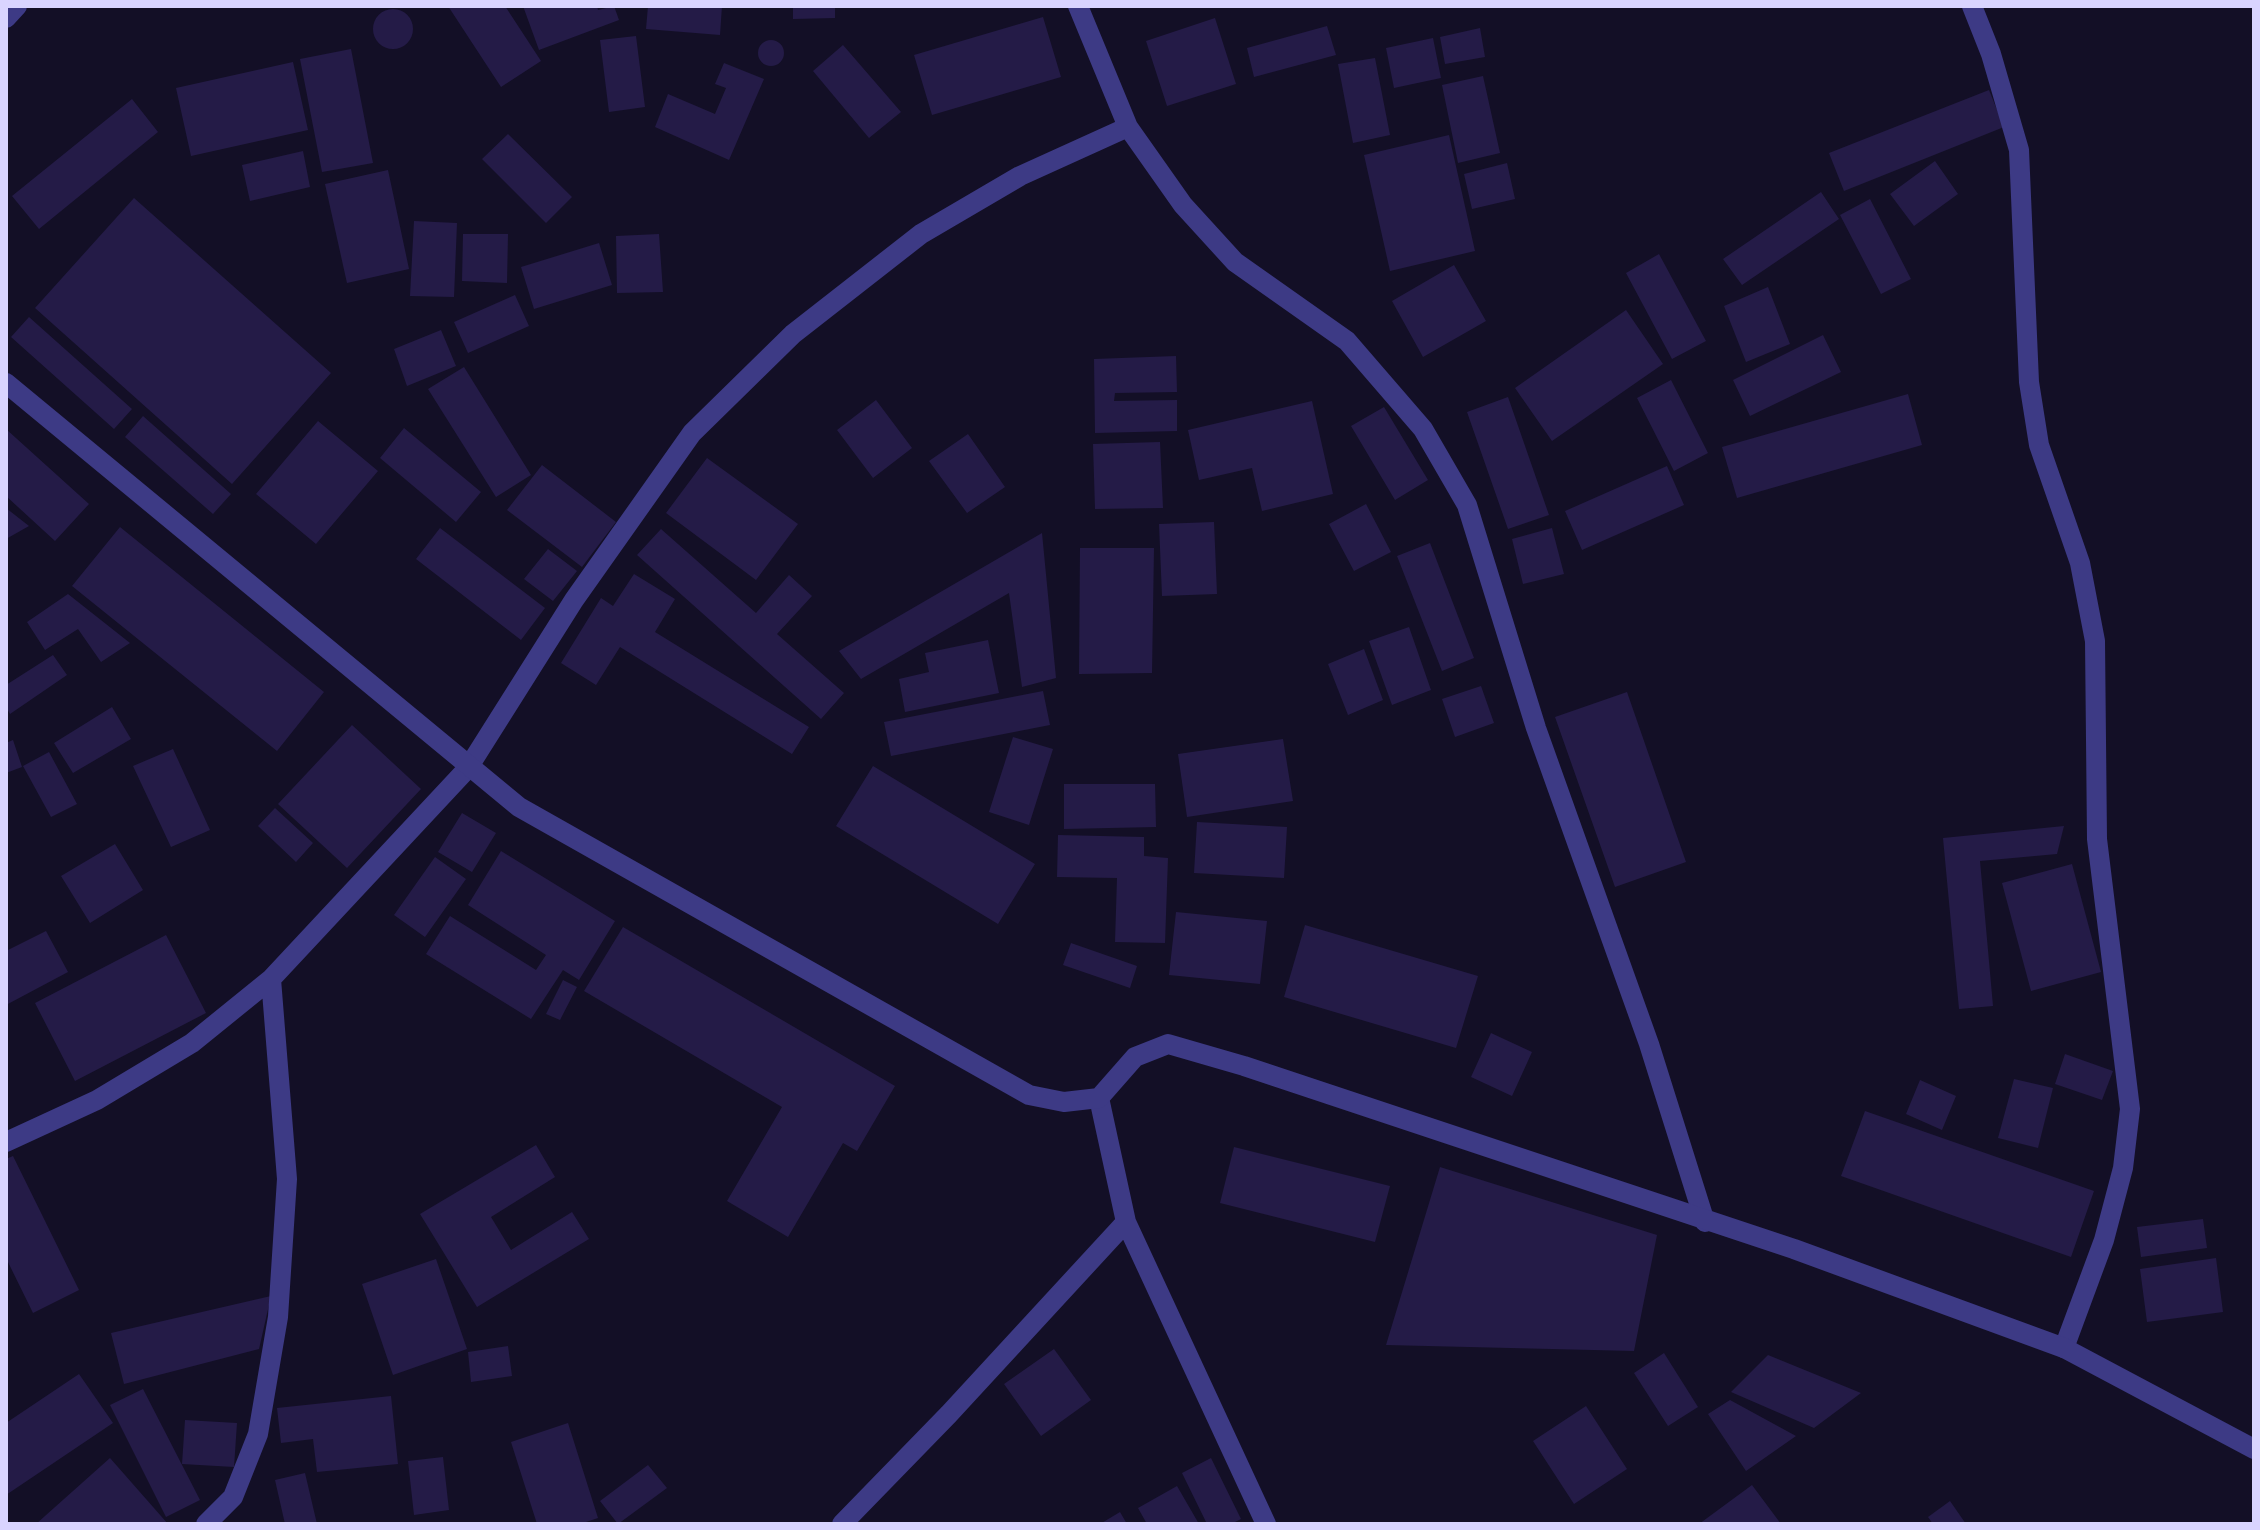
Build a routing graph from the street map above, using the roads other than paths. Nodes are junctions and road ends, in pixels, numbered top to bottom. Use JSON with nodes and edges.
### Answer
{"nodes":[{"id":1,"x":17,"y":6,"type":"edge"},
{"id":2,"x":1078,"y":6,"type":"edge"},
{"id":3,"x":1972,"y":6,"type":"edge"},
{"id":4,"x":6,"y":18,"type":"edge"},
{"id":5,"x":1128,"y":127,"type":"junction"},
{"id":6,"x":6,"y":383,"type":"edge"},
{"id":7,"x":468,"y":768,"type":"junction"},
{"id":8,"x":271,"y":979,"type":"junction"},
{"id":9,"x":1099,"y":1098,"type":"junction"},
{"id":10,"x":6,"y":1142,"type":"edge"},
{"id":11,"x":1126,"y":1222,"type":"junction"},
{"id":12,"x":1705,"y":1222,"type":"junction"},
{"id":13,"x":2064,"y":1348,"type":"junction"},
{"id":14,"x":2254,"y":1449,"type":"edge"},
{"id":15,"x":206,"y":1524,"type":"edge"},
{"id":16,"x":842,"y":1524,"type":"edge"},
{"id":17,"x":1266,"y":1524,"type":"edge"}],
"edges":[{"from":1,"to":4,"type":"street"},
{"from":2,"to":5,"type":"street"},
{"from":3,"to":13,"type":"street"},
{"from":5,"to":7,"type":"street"},
{"from":5,"to":12,"type":"street"},
{"from":6,"to":7,"type":"street"},
{"from":7,"to":8,"type":"street"},
{"from":7,"to":9,"type":"street"},
{"from":8,"to":10,"type":"street"},
{"from":8,"to":15,"type":"street"},
{"from":9,"to":11,"type":"street"},
{"from":9,"to":12,"type":"street"},
{"from":11,"to":16,"type":"street"},
{"from":11,"to":17,"type":"street"},
{"from":12,"to":13,"type":"street"},
{"from":13,"to":14,"type":"street"}]}
